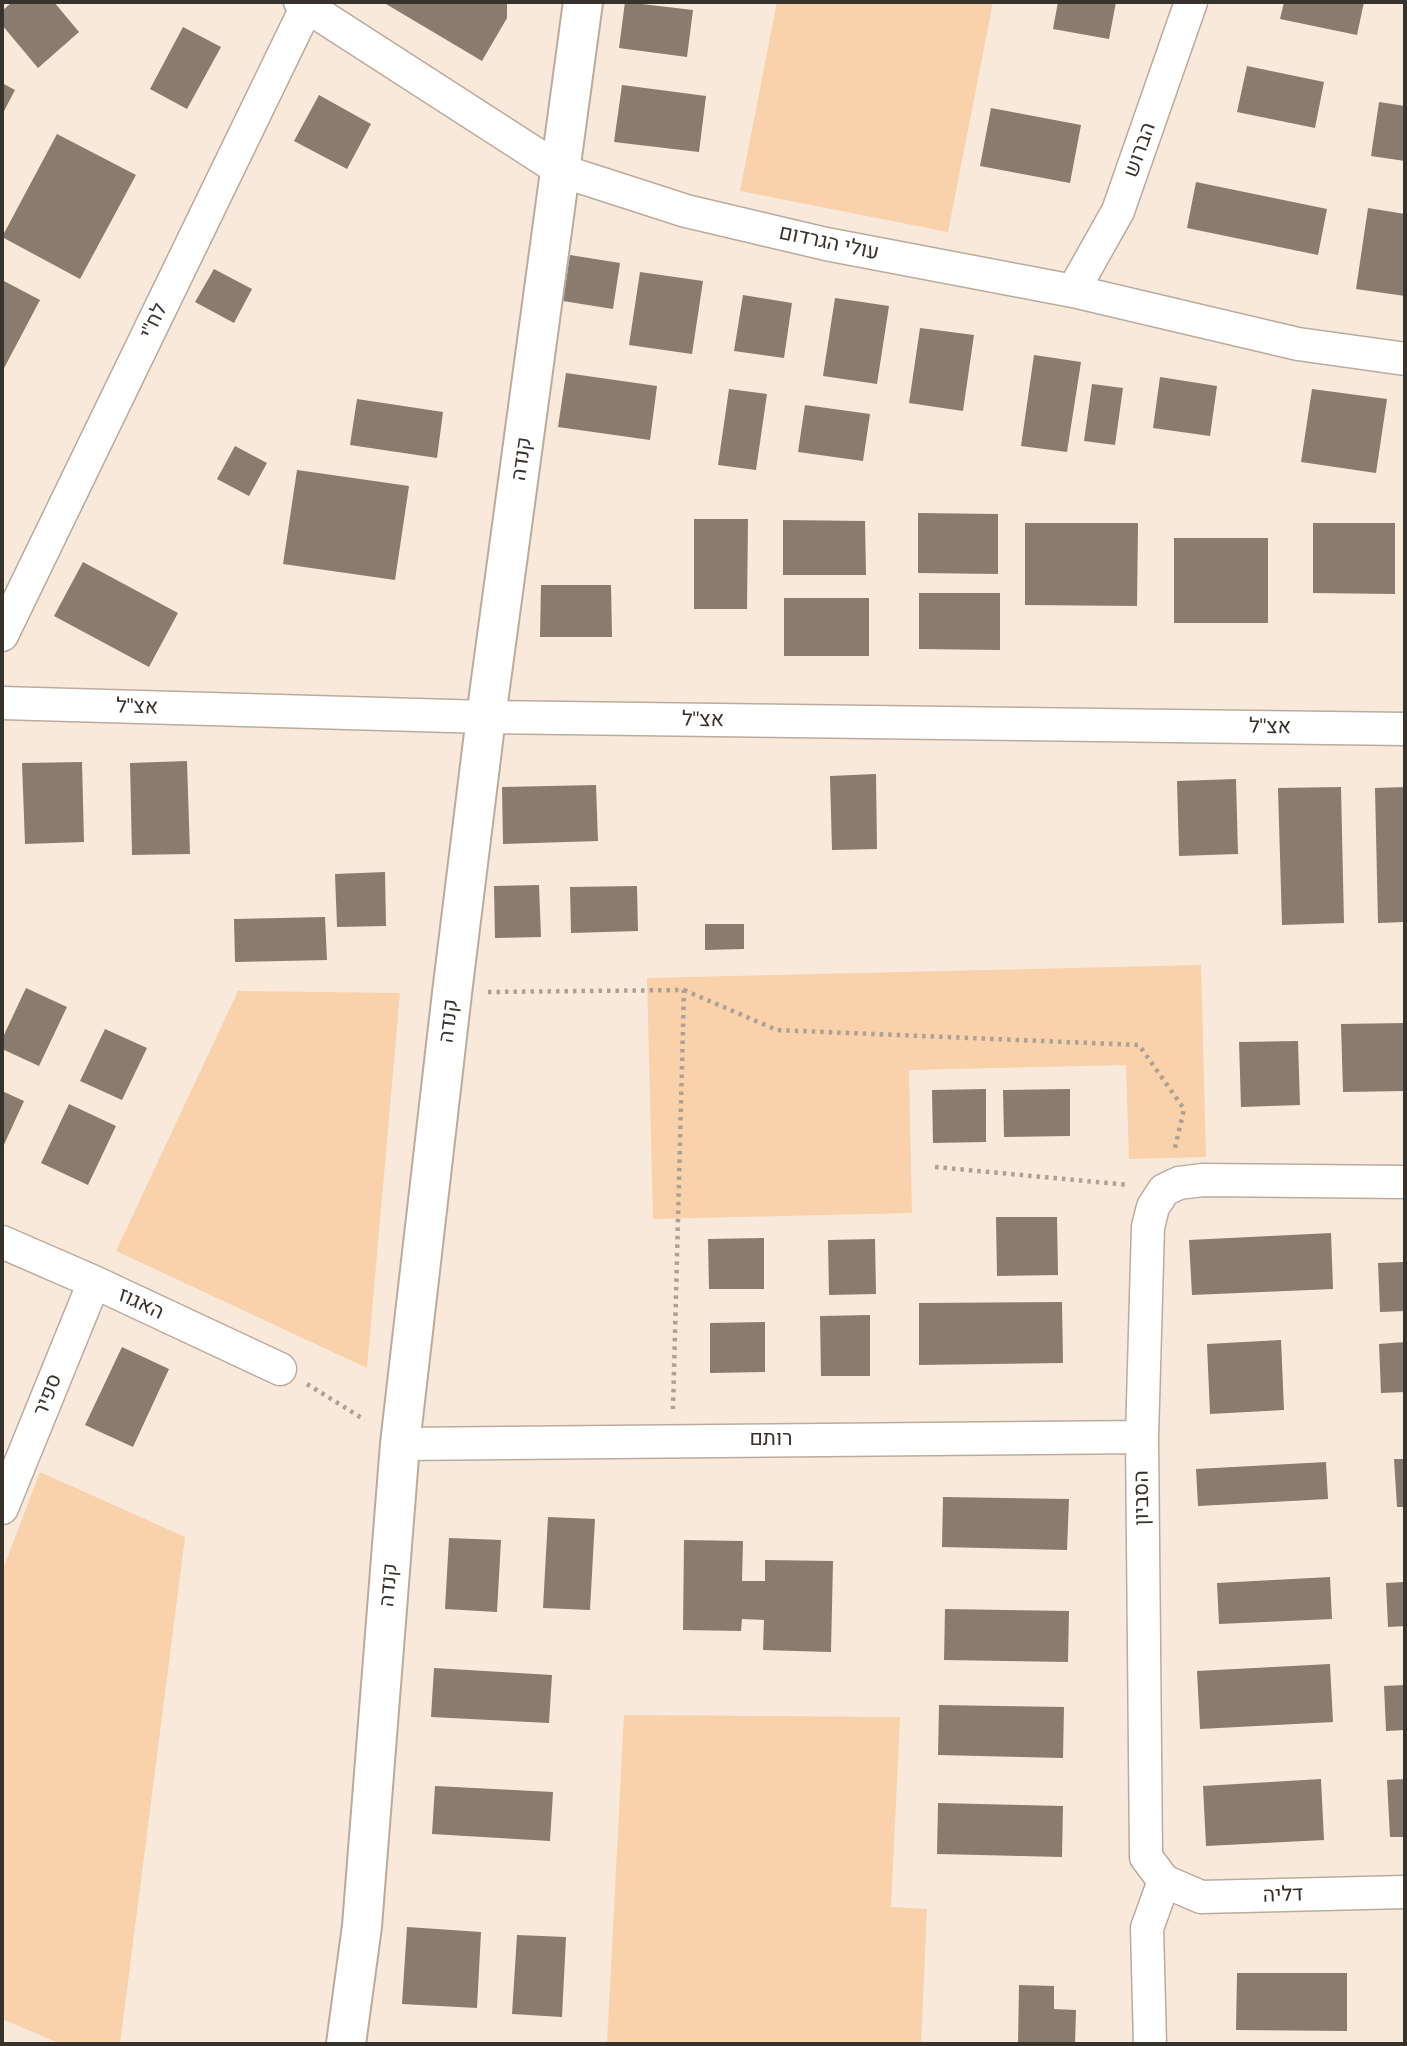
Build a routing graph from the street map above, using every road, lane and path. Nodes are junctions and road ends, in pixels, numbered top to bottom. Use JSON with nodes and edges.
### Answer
{"nodes":[{"id":1,"x":583,"y":2,"type":"edge"},
{"id":2,"x":1191,"y":2,"type":"edge"},
{"id":3,"x":304,"y":4,"type":"edge"},
{"id":4,"x":562,"y":172,"type":"junction"},
{"id":5,"x":1073,"y":291,"type":"junction"},
{"id":6,"x":1405,"y":359,"type":"edge"},
{"id":7,"x":2,"y":635,"type":"edge"},
{"id":8,"x":2,"y":702,"type":"edge"},
{"id":9,"x":486,"y":717,"type":"junction"},
{"id":10,"x":1405,"y":729,"type":"edge"},
{"id":11,"x":684,"y":990,"type":"junction"},
{"id":12,"x":452,"y":993,"type":"junction"},
{"id":13,"x":935,"y":1167,"type":"dead end"},
{"id":14,"x":1405,"y":1182,"type":"edge"},
{"id":15,"x":1164,"y":1190,"type":"junction"},
{"id":16,"x":2,"y":1242,"type":"edge"},
{"id":17,"x":94,"y":1282,"type":"junction"},
{"id":18,"x":280,"y":1369,"type":"joint"},
{"id":19,"x":1142,"y":1437,"type":"junction"},
{"id":20,"x":673,"y":1440,"type":"junction"},
{"id":21,"x":400,"y":1444,"type":"junction"},
{"id":22,"x":2,"y":1508,"type":"edge"},
{"id":23,"x":1164,"y":1881,"type":"junction"},
{"id":24,"x":1405,"y":1892,"type":"edge"},
{"id":25,"x":346,"y":2044,"type":"edge"},
{"id":26,"x":1150,"y":2044,"type":"edge"}],
"edges":[{"from":1,"to":4,"type":"street","name":"קנדה"},
{"from":2,"to":5,"type":"street","name":"הברוש"},
{"from":3,"to":4,"type":"street","name":"עולי הגרדום"},
{"from":3,"to":7,"type":"street","name":"לח\"י"},
{"from":4,"to":5,"type":"street","name":"עולי הגרדום"},
{"from":4,"to":9,"type":"street","name":"קנדה"},
{"from":5,"to":6,"type":"street","name":"עולי הגרדום"},
{"from":8,"to":9,"type":"street","name":"אצ\"ל"},
{"from":9,"to":10,"type":"street","name":"אצ\"ל"},
{"from":9,"to":12,"type":"street","name":"קנדה"},
{"from":11,"to":12,"type":"path"},
{"from":11,"to":15,"type":"path"},
{"from":11,"to":20,"type":"path"},
{"from":12,"to":21,"type":"street","name":"קנדה"},
{"from":13,"to":15,"type":"path"},
{"from":14,"to":15,"type":"street"},
{"from":15,"to":19,"type":"street","name":"הסביון"},
{"from":16,"to":17,"type":"street","name":"האגוז"},
{"from":17,"to":18,"type":"street","name":"האגוז"},
{"from":17,"to":22,"type":"street","name":"ספיר"},
{"from":18,"to":21,"type":"path"},
{"from":19,"to":20,"type":"street","name":"רותם"},
{"from":19,"to":23,"type":"street","name":"הסביון"},
{"from":20,"to":21,"type":"street","name":"רותם"},
{"from":21,"to":25,"type":"street","name":"קנדה"},
{"from":23,"to":24,"type":"street","name":"דליה"},
{"from":23,"to":26,"type":"street"}]}
